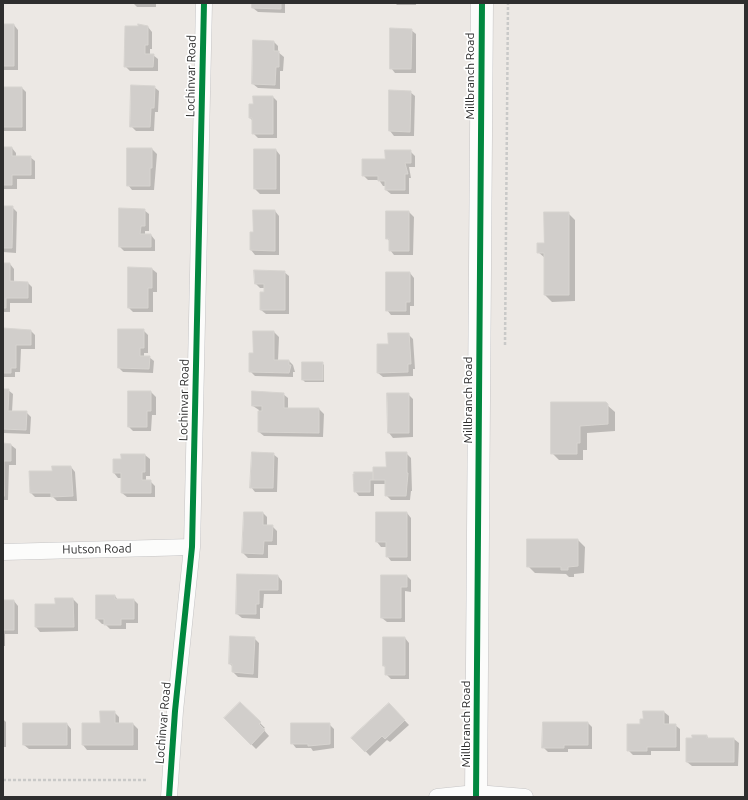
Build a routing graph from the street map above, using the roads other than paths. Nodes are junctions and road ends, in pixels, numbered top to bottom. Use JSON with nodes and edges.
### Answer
{"nodes":[{"id":1,"x":204,"y":3,"type":"edge"},
{"id":2,"x":482,"y":3,"type":"edge"},
{"id":3,"x":192,"y":547,"type":"junction"},
{"id":4,"x":3,"y":552,"type":"edge"},
{"id":5,"x":476,"y":795,"type":"edge"},
{"id":6,"x":168,"y":797,"type":"edge"},
{"id":7,"x":437,"y":797,"type":"edge"},
{"id":8,"x":525,"y":797,"type":"edge"}],
"edges":[{"from":1,"to":3,"type":"street","name":"Lochinvar Road"},
{"from":2,"to":5,"type":"main road","name":"Millbranch Road"},
{"from":3,"to":4,"type":"street","name":"Hutson Road"},
{"from":3,"to":6,"type":"street","name":"Lochinvar Road"},
{"from":5,"to":7,"type":"street"},
{"from":5,"to":8,"type":"street"}]}
